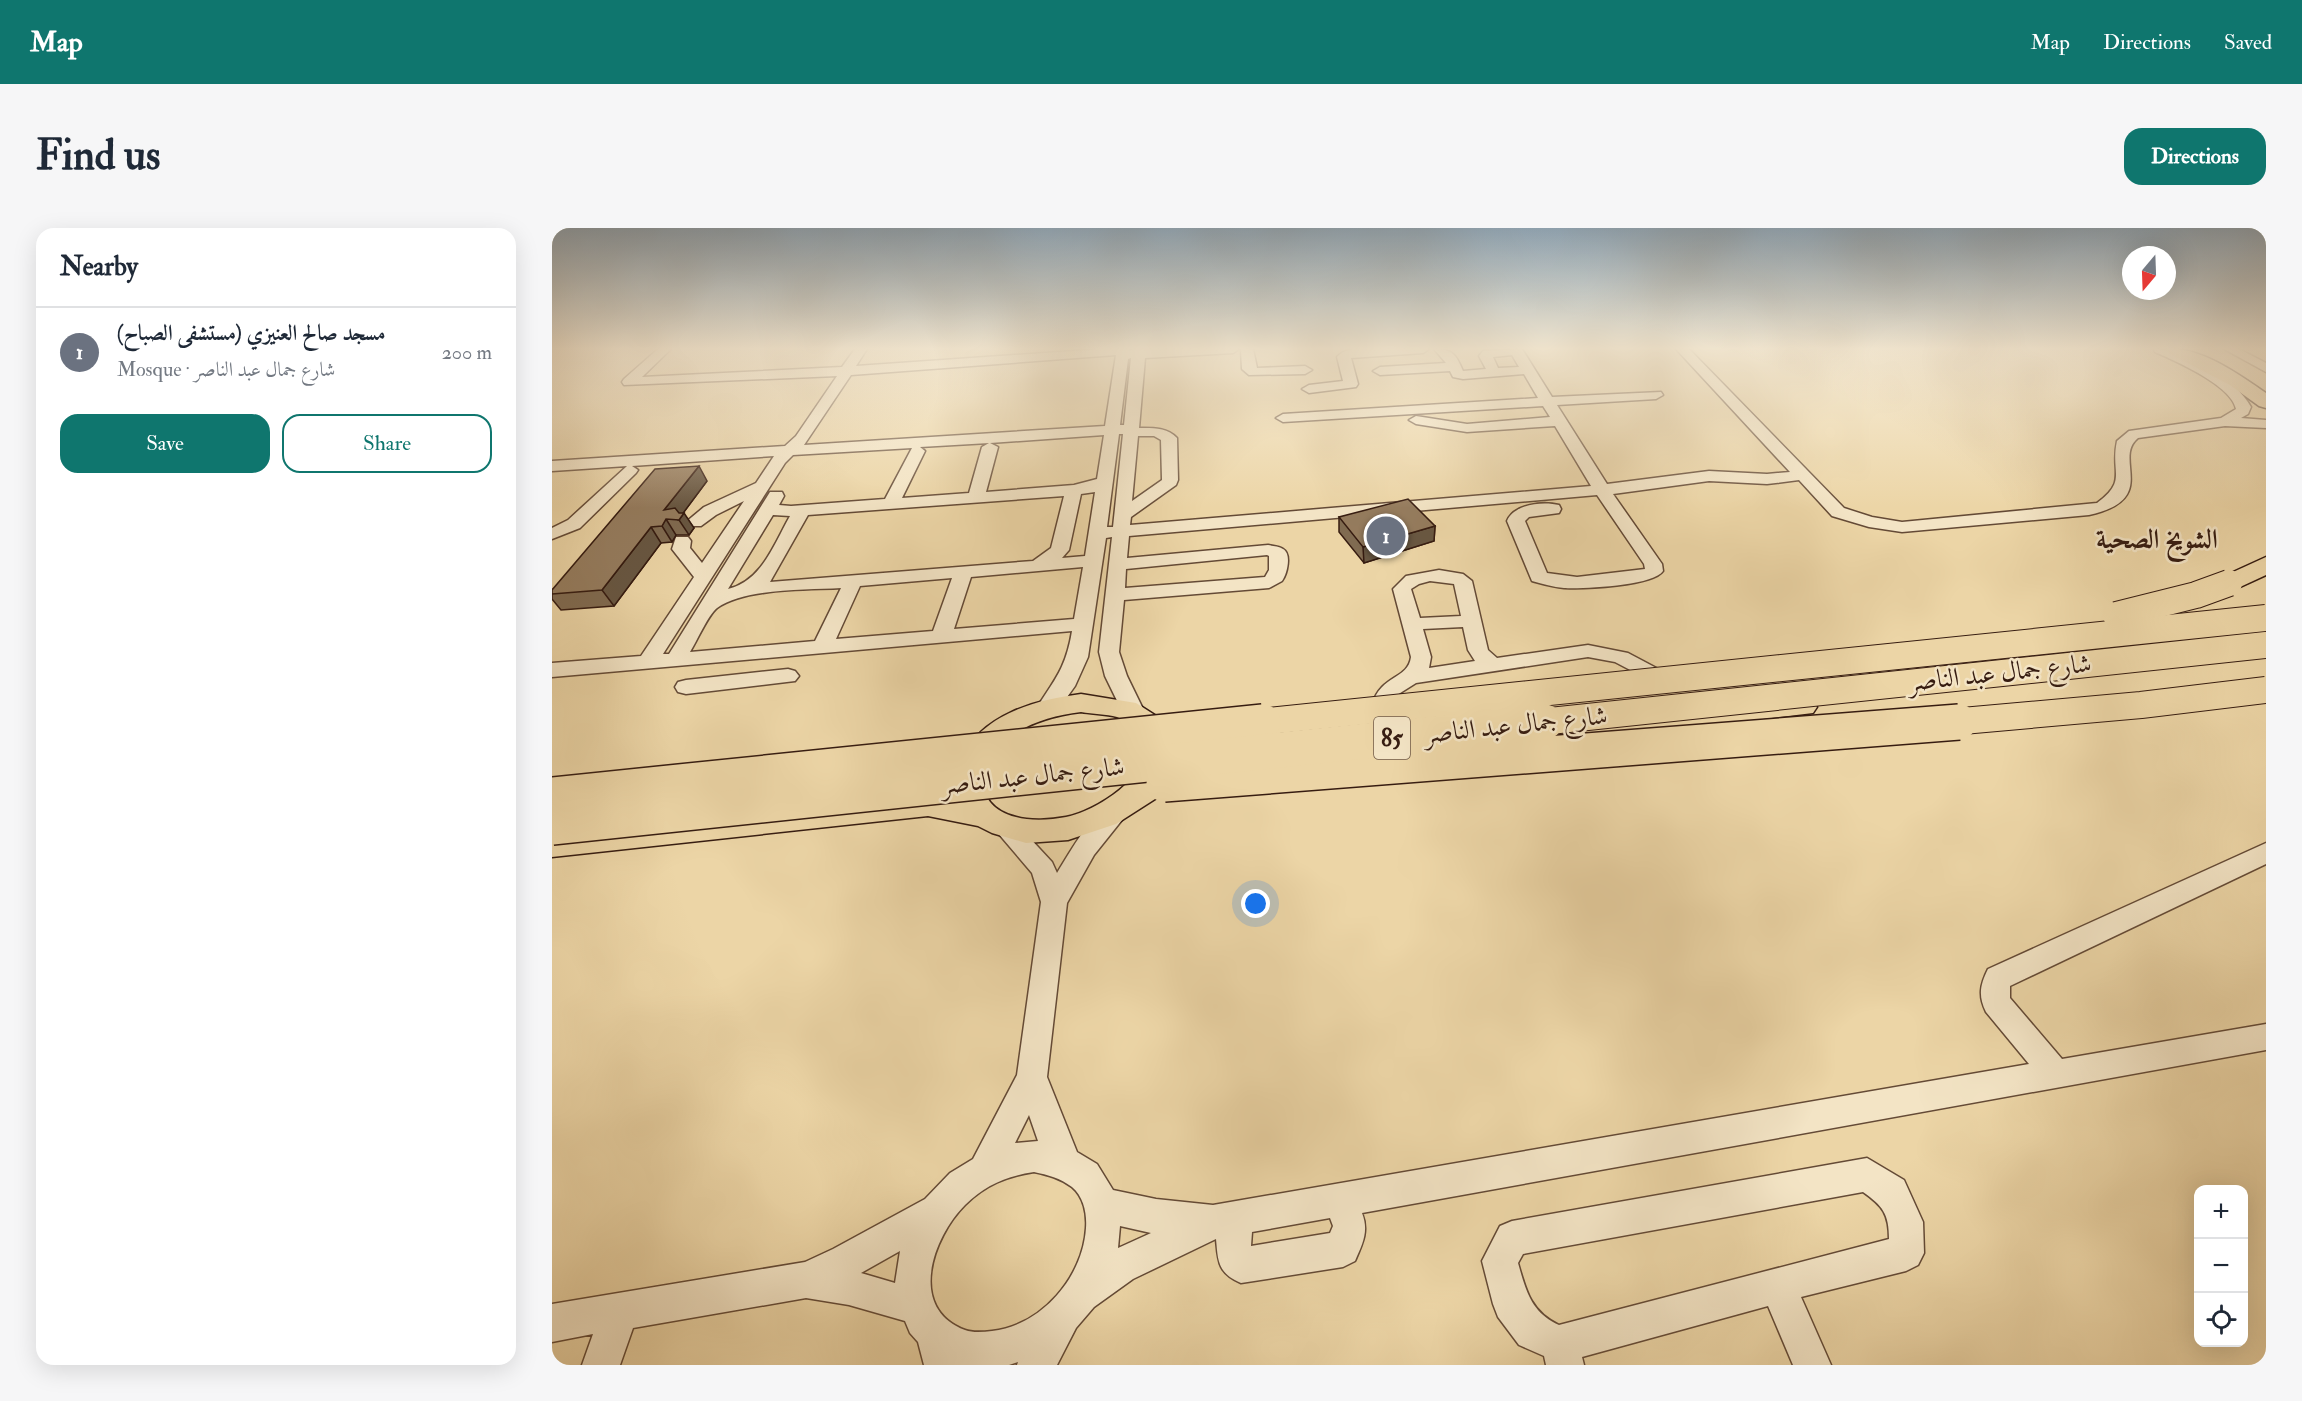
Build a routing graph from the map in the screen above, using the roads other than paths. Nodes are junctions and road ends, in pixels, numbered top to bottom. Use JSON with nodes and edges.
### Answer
{"nodes":[{"id":1,"x":826,"y":402,"type":"edge"},
{"id":2,"x":1116,"y":402,"type":"edge"},
{"id":3,"x":1312,"y":402,"type":"edge"},
{"id":4,"x":1561,"y":402,"type":"edge"},
{"id":5,"x":1734,"y":402,"type":"edge"},
{"id":6,"x":2241,"y":402,"type":"edge"},
{"id":7,"x":1134,"y":403,"type":"joint"},
{"id":8,"x":1548,"y":403,"type":"junction"},
{"id":9,"x":1115,"y":405,"type":"junction"},
{"id":10,"x":1385,"y":412,"type":"junction"},
{"id":11,"x":1315,"y":416,"type":"junction"},
{"id":12,"x":1284,"y":418,"type":"dead end"},
{"id":13,"x":1560,"y":422,"type":"junction"},
{"id":14,"x":2225,"y":423,"type":"junction"},
{"id":15,"x":2266,"y":424,"type":"edge"},
{"id":16,"x":1131,"y":433,"type":"junction"},
{"id":17,"x":1111,"y":434,"type":"junction"},
{"id":18,"x":990,"y":447,"type":"junction"},
{"id":19,"x":917,"y":451,"type":"junction"},
{"id":20,"x":794,"y":452,"type":"junction"},
{"id":21,"x":660,"y":464,"type":"junction"},
{"id":22,"x":552,"y":466,"type":"edge"},
{"id":23,"x":630,"y":470,"type":"junction"},
{"id":24,"x":552,"y":475,"type":"edge"},
{"id":25,"x":1803,"y":475,"type":"junction"},
{"id":26,"x":1105,"y":482,"type":"junction"},
{"id":27,"x":763,"y":486,"type":"junction"},
{"id":28,"x":1074,"y":490,"type":"junction"},
{"id":29,"x":1602,"y":490,"type":"junction"},
{"id":30,"x":976,"y":497,"type":"junction"},
{"id":31,"x":891,"y":504,"type":"junction"},
{"id":32,"x":1612,"y":505,"type":"junction"},
{"id":33,"x":768,"y":509,"type":"junction"},
{"id":34,"x":1101,"y":509,"type":"junction"},
{"id":35,"x":802,"y":510,"type":"junction"},
{"id":36,"x":1122,"y":518,"type":"junction"},
{"id":37,"x":696,"y":522,"type":"dead end"},
{"id":38,"x":1098,"y":533,"type":"junction"},
{"id":39,"x":552,"y":534,"type":"edge"},
{"id":40,"x":753,"y":534,"type":"junction"},
{"id":41,"x":729,"y":536,"type":"junction"},
{"id":42,"x":682,"y":541,"type":"edge"},
{"id":43,"x":738,"y":559,"type":"junction"},
{"id":44,"x":1094,"y":561,"type":"junction"},
{"id":45,"x":1118,"y":564,"type":"junction"},
{"id":46,"x":1038,"y":565,"type":"junction"},
{"id":47,"x":2266,"y":565,"type":"edge"},
{"id":48,"x":708,"y":569,"type":"junction"},
{"id":49,"x":964,"y":571,"type":"junction"},
{"id":50,"x":853,"y":580,"type":"junction"},
{"id":51,"x":745,"y":591,"type":"junction"},
{"id":52,"x":1114,"y":595,"type":"junction"},
{"id":53,"x":711,"y":604,"type":"junction"},
{"id":54,"x":2266,"y":613,"type":"edge"},
{"id":55,"x":2266,"y":618,"type":"edge"},
{"id":56,"x":1472,"y":621,"type":"junction"},
{"id":57,"x":1084,"y":624,"type":"junction"},
{"id":58,"x":1412,"y":624,"type":"junction"},
{"id":59,"x":942,"y":634,"type":"junction"},
{"id":60,"x":823,"y":645,"type":"junction"},
{"id":61,"x":2266,"y":645,"type":"edge"},
{"id":62,"x":750,"y":652,"type":"junction"},
{"id":63,"x":1928,"y":653,"type":"junction"},
{"id":64,"x":2266,"y":657,"type":"edge"},
{"id":65,"x":676,"y":658,"type":"junction"},
{"id":66,"x":648,"y":661,"type":"junction"},
{"id":67,"x":1493,"y":665,"type":"junction"},
{"id":68,"x":552,"y":670,"type":"edge"},
{"id":69,"x":788,"y":676,"type":"dead end"},
{"id":70,"x":1655,"y":676,"type":"junction"},
{"id":71,"x":1412,"y":677,"type":"junction"},
{"id":72,"x":734,"y":682,"type":"junction"},
{"id":73,"x":686,"y":687,"type":"dead end"},
{"id":74,"x":2266,"y":690,"type":"edge"},
{"id":75,"x":1383,"y":705,"type":"junction"},
{"id":76,"x":1047,"y":709,"type":"junction"},
{"id":77,"x":1138,"y":715,"type":"junction"},
{"id":78,"x":1000,"y":731,"type":"junction"},
{"id":79,"x":552,"y":783,"type":"edge"},
{"id":80,"x":718,"y":794,"type":"junction"},
{"id":81,"x":552,"y":795,"type":"edge"},
{"id":82,"x":1125,"y":805,"type":"junction"},
{"id":83,"x":994,"y":821,"type":"junction"},
{"id":84,"x":552,"y":827,"type":"edge"},
{"id":85,"x":552,"y":845,"type":"edge"},
{"id":86,"x":2266,"y":853,"type":"edge"},
{"id":87,"x":1054,"y":902,"type":"junction"},
{"id":88,"x":2266,"y":1037,"type":"edge"},
{"id":89,"x":2055,"y":1074,"type":"junction"},
{"id":90,"x":1032,"y":1077,"type":"junction"},
{"id":91,"x":1064,"y":1161,"type":"junction"},
{"id":92,"x":985,"y":1169,"type":"junction"},
{"id":93,"x":1341,"y":1200,"type":"junction"},
{"id":94,"x":1101,"y":1203,"type":"junction"},
{"id":95,"x":938,"y":1210,"type":"junction"},
{"id":96,"x":1225,"y":1220,"type":"junction"},
{"id":97,"x":806,"y":1280,"type":"junction"},
{"id":98,"x":1777,"y":1285,"type":"junction"},
{"id":99,"x":1073,"y":1304,"type":"junction"},
{"id":100,"x":620,"y":1312,"type":"junction"},
{"id":101,"x":552,"y":1323,"type":"edge"},
{"id":102,"x":931,"y":1335,"type":"edge"},
{"id":103,"x":1562,"y":1355,"type":"edge"},
{"id":104,"x":601,"y":1365,"type":"edge"},
{"id":105,"x":1036,"y":1365,"type":"edge"},
{"id":106,"x":1812,"y":1365,"type":"edge"}],
"edges":[{"from":1,"to":20,"type":"street"},
{"from":2,"to":9,"type":"street"},
{"from":3,"to":11,"type":"street"},
{"from":4,"to":8,"type":"street"},
{"from":5,"to":25,"type":"street"},
{"from":6,"to":14,"type":"street"},
{"from":7,"to":9,"type":"street"},
{"from":7,"to":16,"type":"street"},
{"from":8,"to":10,"type":"street"},
{"from":8,"to":13,"type":"street"},
{"from":9,"to":17,"type":"street"},
{"from":10,"to":11,"type":"street"},
{"from":10,"to":13,"type":"street"},
{"from":11,"to":12,"type":"street"},
{"from":13,"to":29,"type":"street"},
{"from":14,"to":15,"type":"street"},
{"from":14,"to":25,"type":"street"},
{"from":16,"to":17,"type":"street"},
{"from":16,"to":36,"type":"street"},
{"from":16,"to":36,"type":"street"},
{"from":17,"to":18,"type":"street"},
{"from":17,"to":20,"type":"street"},
{"from":17,"to":26,"type":"street"},
{"from":18,"to":19,"type":"street"},
{"from":18,"to":30,"type":"street"},
{"from":19,"to":20,"type":"street"},
{"from":19,"to":31,"type":"street"},
{"from":20,"to":21,"type":"street"},
{"from":20,"to":27,"type":"street"},
{"from":20,"to":33,"type":"street"},
{"from":21,"to":22,"type":"street"},
{"from":21,"to":23,"type":"street"},
{"from":23,"to":24,"type":"street"},
{"from":23,"to":39,"type":"street"},
{"from":25,"to":29,"type":"street"},
{"from":26,"to":28,"type":"street"},
{"from":26,"to":34,"type":"street"},
{"from":27,"to":37,"type":"street"},
{"from":27,"to":41,"type":"street"},
{"from":28,"to":30,"type":"street"},
{"from":28,"to":46,"type":"street"},
{"from":29,"to":32,"type":"street"},
{"from":29,"to":36,"type":"street"},
{"from":30,"to":31,"type":"street"},
{"from":31,"to":35,"type":"street"},
{"from":32,"to":32,"type":"street"},
{"from":33,"to":35,"type":"street"},
{"from":33,"to":40,"type":"street"},
{"from":34,"to":36,"type":"street"},
{"from":34,"to":38,"type":"street"},
{"from":35,"to":51,"type":"street"},
{"from":36,"to":38,"type":"street"},
{"from":36,"to":45,"type":"street"},
{"from":38,"to":44,"type":"street"},
{"from":40,"to":41,"type":"street"},
{"from":40,"to":43,"type":"street"},
{"from":41,"to":48,"type":"street"},
{"from":42,"to":48,"type":"street"},
{"from":43,"to":48,"type":"street"},
{"from":43,"to":53,"type":"street"},
{"from":44,"to":46,"type":"street"},
{"from":44,"to":57,"type":"street"},
{"from":45,"to":52,"type":"street"},
{"from":45,"to":52,"type":"street"},
{"from":46,"to":49,"type":"street"},
{"from":47,"to":63,"type":"highway","bridge":true},
{"from":48,"to":66,"type":"street"},
{"from":49,"to":50,"type":"street"},
{"from":49,"to":59,"type":"street"},
{"from":50,"to":51,"type":"street"},
{"from":50,"to":60,"type":"street"},
{"from":51,"to":53,"type":"street"},
{"from":52,"to":77,"type":"street"},
{"from":53,"to":65,"type":"street"},
{"from":54,"to":70,"type":"main road"},
{"from":55,"to":63,"type":"highway","name":"شارع جمال عبد الناصر","number":"85","bridge":true},
{"from":56,"to":58,"type":"street"},
{"from":56,"to":58,"type":"street"},
{"from":56,"to":67,"type":"street"},
{"from":57,"to":59,"type":"street"},
{"from":57,"to":76,"type":"street"},
{"from":58,"to":71,"type":"street"},
{"from":59,"to":60,"type":"street"},
{"from":60,"to":62,"type":"street"},
{"from":61,"to":80,"type":"highway","name":"شارع جمال عبد الناصر","number":"85","bridge":true},
{"from":62,"to":65,"type":"street"},
{"from":62,"to":72,"type":"street"},
{"from":63,"to":80,"type":"highway","name":"شارع جمال عبد الناصر","number":"85","bridge":true},
{"from":64,"to":82,"type":"main road"},
{"from":65,"to":66,"type":"street"},
{"from":66,"to":68,"type":"street"},
{"from":67,"to":70,"type":"street"},
{"from":67,"to":71,"type":"street"},
{"from":69,"to":72,"type":"street"},
{"from":70,"to":75,"type":"main road"},
{"from":71,"to":75,"type":"street"},
{"from":72,"to":73,"type":"street"},
{"from":74,"to":80,"type":"highway","bridge":true},
{"from":75,"to":77,"type":"main road"},
{"from":76,"to":77,"type":"main road"},
{"from":76,"to":78,"type":"main road"},
{"from":77,"to":82,"type":"main road"},
{"from":78,"to":79,"type":"main road"},
{"from":78,"to":83,"type":"main road"},
{"from":79,"to":80,"type":"highway","bridge":true},
{"from":80,"to":81,"type":"highway","name":"شارع جمال عبد الناصر","number":"85","bridge":true},
{"from":80,"to":84,"type":"highway","name":"شارع جمال عبد الناصر","number":"85","bridge":true},
{"from":82,"to":83,"type":"main road"},
{"from":82,"to":87,"type":"street"},
{"from":83,"to":85,"type":"main road"},
{"from":83,"to":87,"type":"street"},
{"from":86,"to":89,"type":"street"},
{"from":87,"to":90,"type":"street"},
{"from":88,"to":89,"type":"street"},
{"from":89,"to":93,"type":"street"},
{"from":90,"to":91,"type":"street"},
{"from":90,"to":92,"type":"street"},
{"from":91,"to":92,"type":"street"},
{"from":91,"to":94,"type":"street"},
{"from":92,"to":95,"type":"street"},
{"from":93,"to":96,"type":"street"},
{"from":93,"to":96,"type":"street"},
{"from":94,"to":96,"type":"street"},
{"from":94,"to":99,"type":"street"},
{"from":95,"to":97,"type":"street"},
{"from":95,"to":102,"type":"street"},
{"from":96,"to":99,"type":"street"},
{"from":97,"to":100,"type":"street"},
{"from":97,"to":102,"type":"street"},
{"from":98,"to":103,"type":"street"},
{"from":98,"to":103,"type":"street"},
{"from":98,"to":106,"type":"street"},
{"from":99,"to":102,"type":"street"},
{"from":99,"to":105,"type":"street"},
{"from":100,"to":101,"type":"street"},
{"from":100,"to":104,"type":"street"}]}
